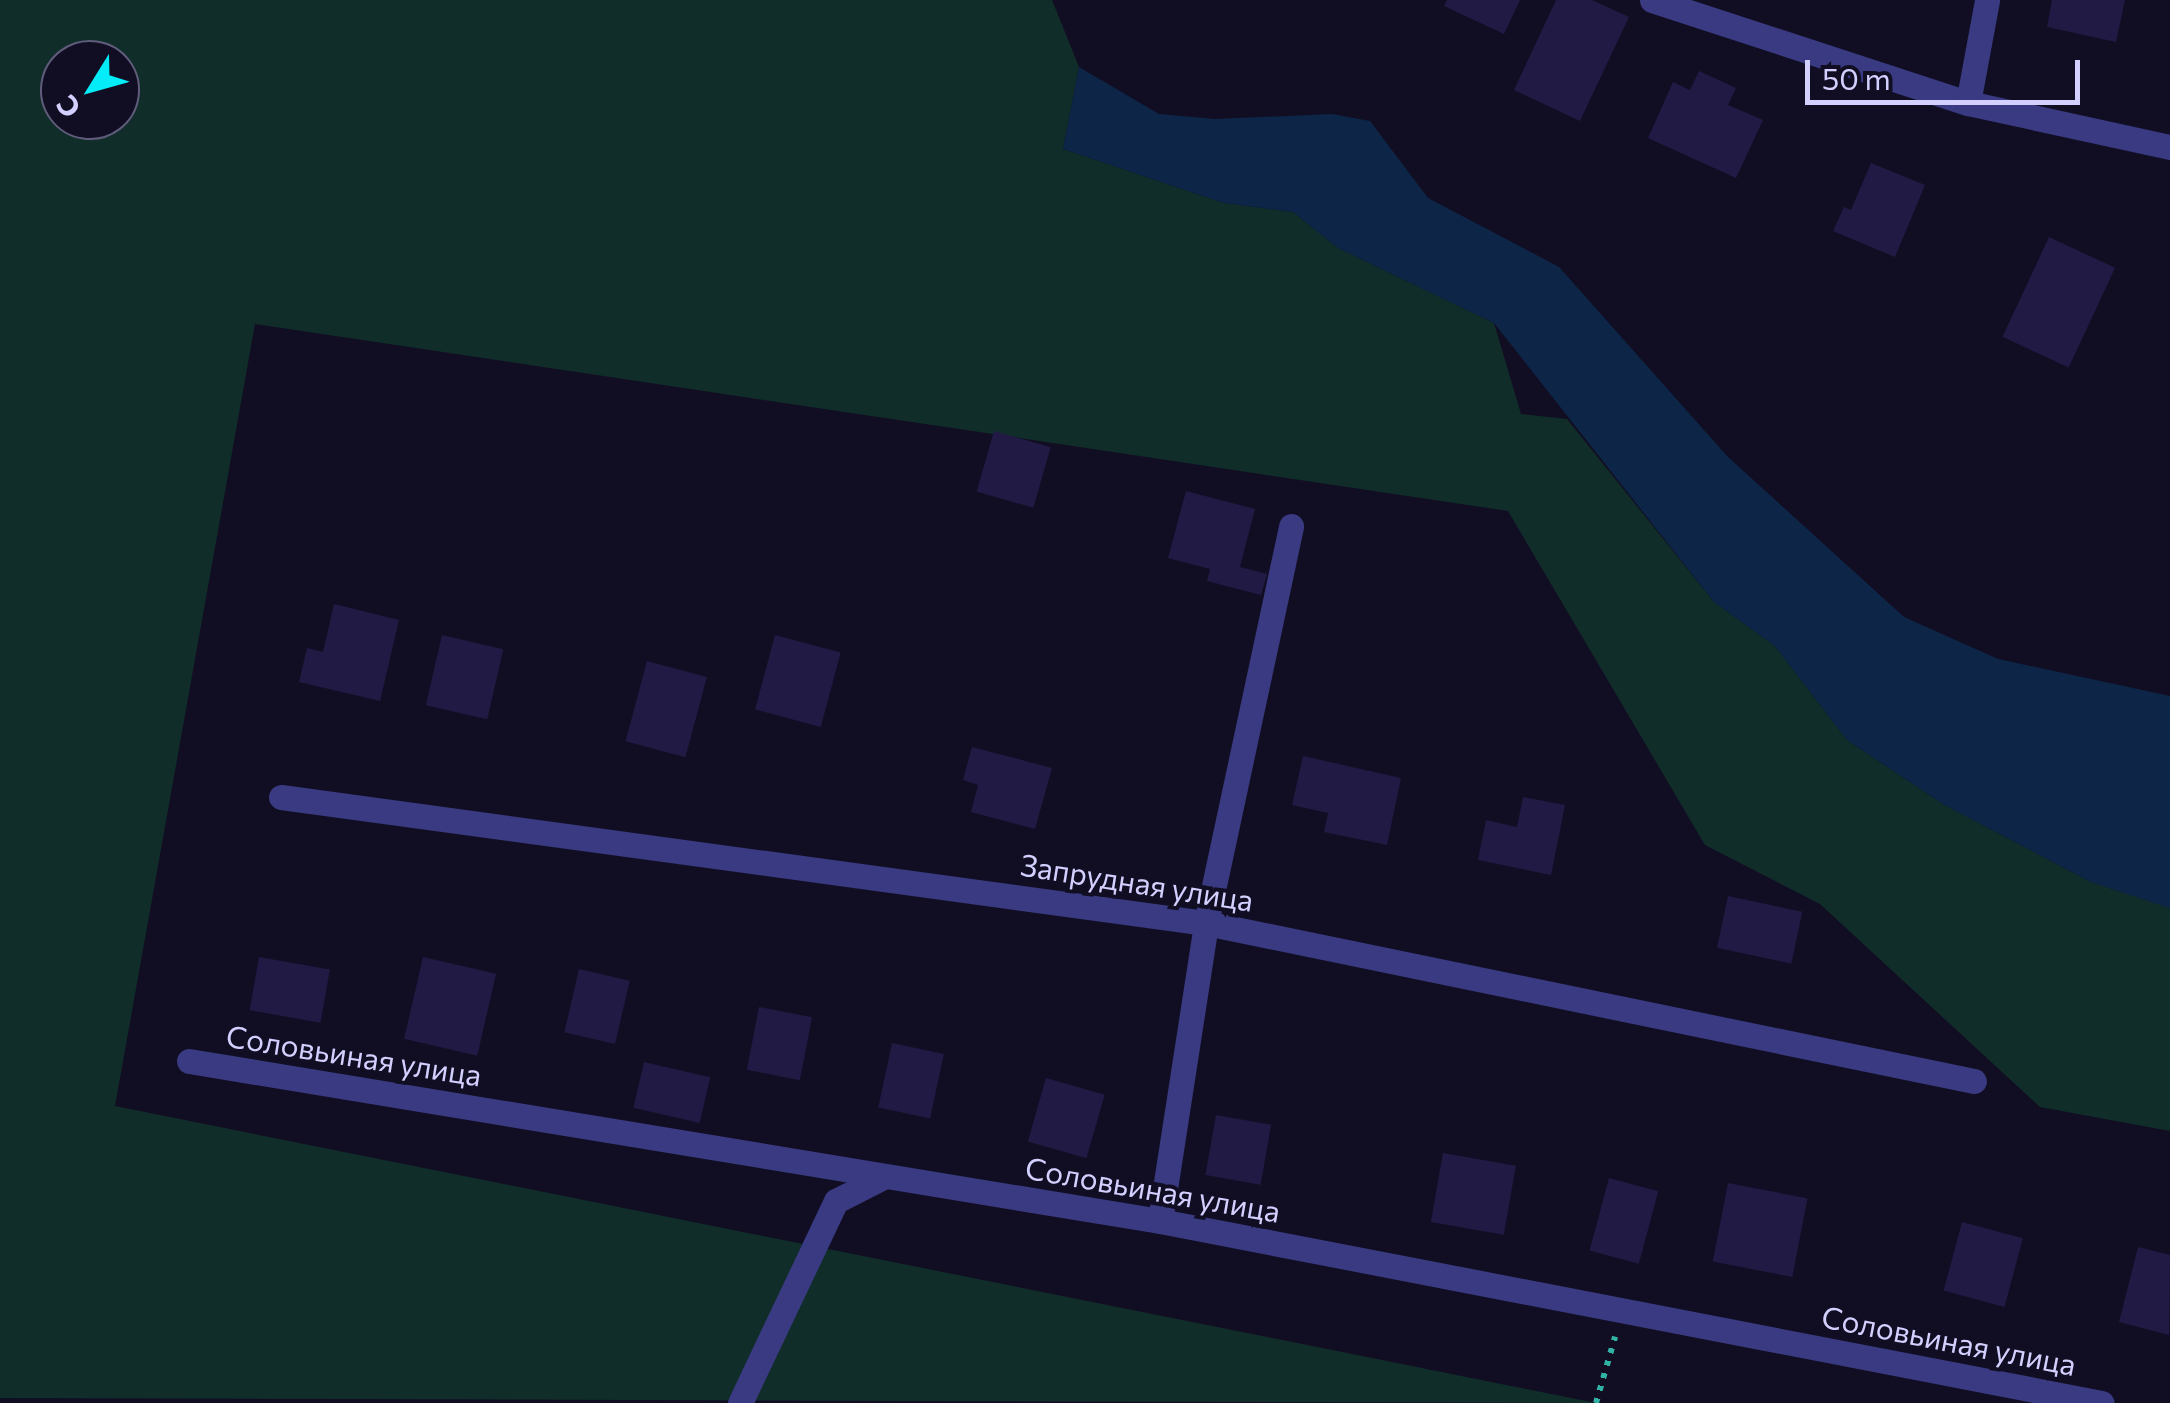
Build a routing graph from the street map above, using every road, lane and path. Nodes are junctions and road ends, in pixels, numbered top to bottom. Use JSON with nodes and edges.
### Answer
{"nodes":[{"id":1,"x":1652,"y":0,"type":"edge"},
{"id":2,"x":1987,"y":0,"type":"edge"},
{"id":3,"x":1968,"y":103,"type":"junction"},
{"id":4,"x":2170,"y":146,"type":"edge"},
{"id":5,"x":1291,"y":526,"type":"dead end"},
{"id":6,"x":282,"y":797,"type":"dead end"},
{"id":7,"x":1206,"y":922,"type":"junction"},
{"id":8,"x":189,"y":1061,"type":"dead end"},
{"id":9,"x":1974,"y":1081,"type":"dead end"},
{"id":10,"x":885,"y":1176,"type":"junction"},
{"id":11,"x":1160,"y":1221,"type":"junction"},
{"id":12,"x":1622,"y":1310,"type":"junction"},
{"id":13,"x":740,"y":1403,"type":"edge"},
{"id":14,"x":1596,"y":1403,"type":"edge"},
{"id":15,"x":2102,"y":1403,"type":"edge"}],
"edges":[{"from":1,"to":3,"type":"street"},
{"from":2,"to":3,"type":"street"},
{"from":3,"to":4,"type":"street"},
{"from":5,"to":7,"type":"street"},
{"from":6,"to":7,"type":"street","name":"Запрудная улица"},
{"from":7,"to":9,"type":"street","name":"Запрудная улица"},
{"from":7,"to":11,"type":"street"},
{"from":8,"to":10,"type":"street","name":"Соловьиная улица"},
{"from":10,"to":11,"type":"street","name":"Соловьиная улица"},
{"from":10,"to":13,"type":"street"},
{"from":11,"to":12,"type":"street","name":"Соловьиная улица"},
{"from":12,"to":14,"type":"path"},
{"from":12,"to":15,"type":"street","name":"Соловьиная улица"}]}
